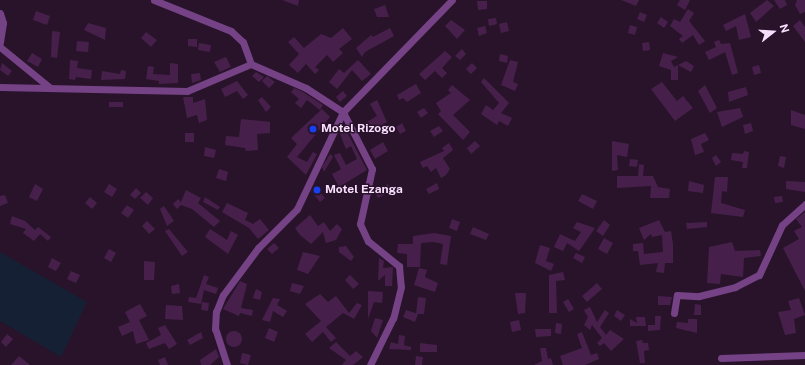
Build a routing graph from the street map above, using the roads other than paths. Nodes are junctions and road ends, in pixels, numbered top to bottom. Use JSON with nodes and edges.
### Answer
{"nodes":[{"id":1,"x":154,"y":0,"type":"edge"},
{"id":2,"x":452,"y":0,"type":"edge"},
{"id":3,"x":0,"y":13,"type":"edge"},
{"id":4,"x":0,"y":43,"type":"edge"},
{"id":5,"x":0,"y":47,"type":"edge"},
{"id":6,"x":251,"y":64,"type":"junction"},
{"id":7,"x":0,"y":87,"type":"edge"},
{"id":8,"x":49,"y":87,"type":"junction"},
{"id":9,"x":343,"y":112,"type":"junction"},
{"id":10,"x":805,"y":204,"type":"edge"},
{"id":11,"x":674,"y":313,"type":"dead end"},
{"id":12,"x":805,"y":355,"type":"edge"},
{"id":13,"x":721,"y":358,"type":"dead end"},
{"id":14,"x":227,"y":365,"type":"edge"},
{"id":15,"x":370,"y":365,"type":"edge"}],
"edges":[{"from":1,"to":6,"type":"street"},
{"from":2,"to":9,"type":"street"},
{"from":3,"to":4,"type":"street"},
{"from":5,"to":8,"type":"street"},
{"from":6,"to":8,"type":"street"},
{"from":6,"to":9,"type":"street"},
{"from":7,"to":8,"type":"street"},
{"from":9,"to":14,"type":"street"},
{"from":9,"to":15,"type":"street"},
{"from":10,"to":11,"type":"street"},
{"from":12,"to":13,"type":"street"}]}
